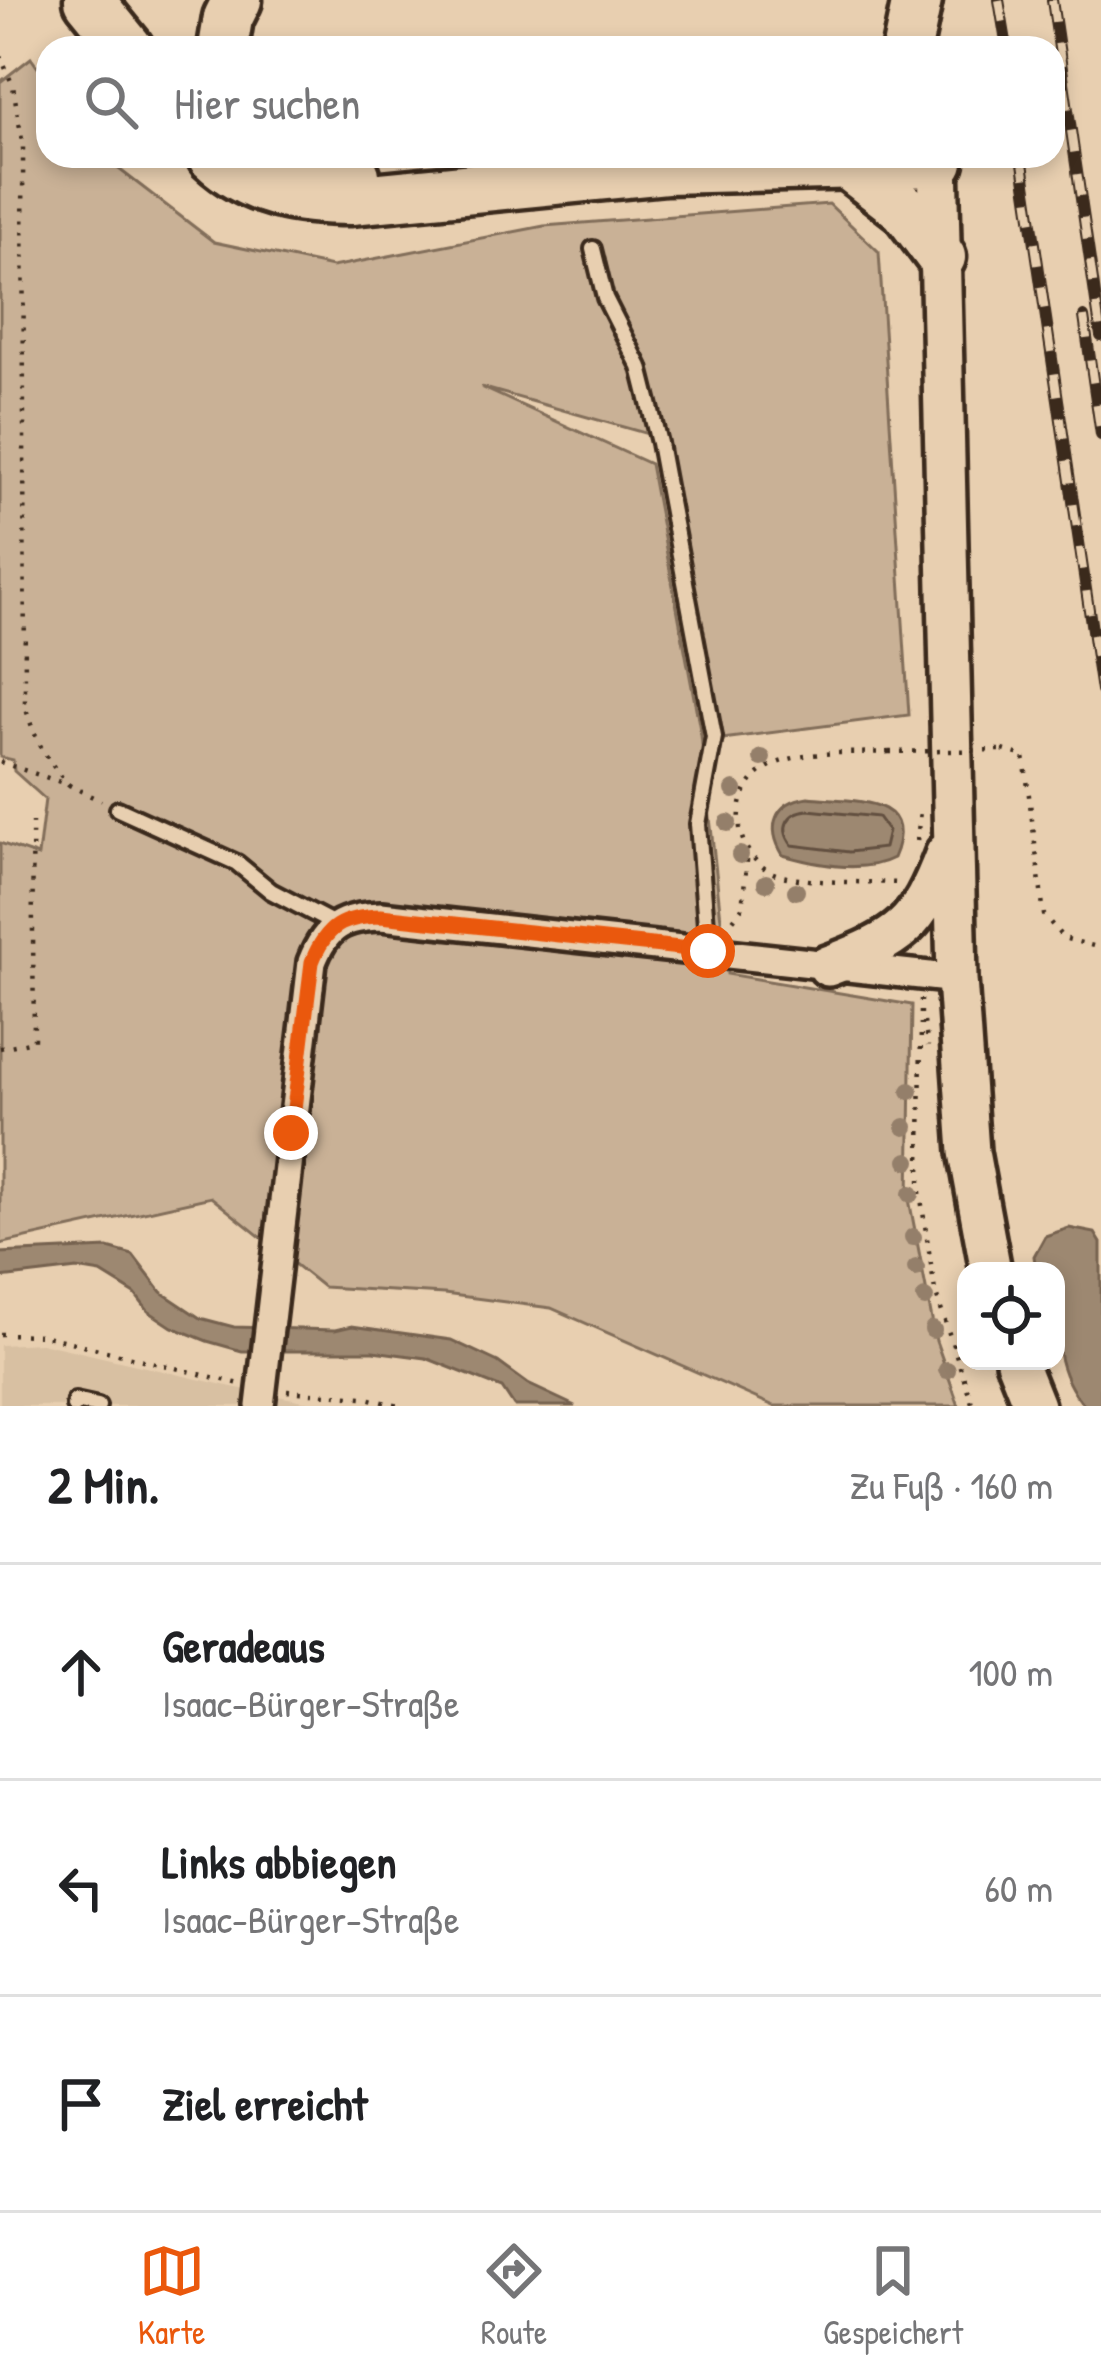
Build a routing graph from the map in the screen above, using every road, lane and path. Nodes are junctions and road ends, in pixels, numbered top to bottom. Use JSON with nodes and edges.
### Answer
{"nodes":[{"id":1,"x":88,"y":0,"type":"edge"},
{"id":2,"x":237,"y":0,"type":"edge"},
{"id":3,"x":917,"y":0,"type":"edge"},
{"id":4,"x":932,"y":0,"type":"edge"},
{"id":5,"x":118,"y":36,"type":"edge"},
{"id":6,"x":225,"y":36,"type":"edge"},
{"id":7,"x":910,"y":36,"type":"edge"},
{"id":8,"x":934,"y":36,"type":"edge"},
{"id":9,"x":0,"y":55,"type":"edge"},
{"id":10,"x":230,"y":168,"type":"edge"},
{"id":11,"x":306,"y":168,"type":"edge"},
{"id":12,"x":461,"y":168,"type":"edge"},
{"id":13,"x":702,"y":168,"type":"edge"},
{"id":14,"x":852,"y":168,"type":"edge"},
{"id":15,"x":938,"y":168,"type":"edge"},
{"id":16,"x":593,"y":249,"type":"dead end"},
{"id":17,"x":941,"y":257,"type":"junction"},
{"id":18,"x":0,"y":762,"type":"edge"},
{"id":19,"x":69,"y":785,"type":"junction"},
{"id":20,"x":118,"y":809,"type":"joint"},
{"id":21,"x":32,"y":822,"type":"dead end"},
{"id":22,"x":952,"y":837,"type":"junction"},
{"id":23,"x":748,"y":851,"type":"junction"},
{"id":24,"x":906,"y":884,"type":"dead end"},
{"id":25,"x":334,"y":924,"type":"junction"},
{"id":26,"x":708,"y":942,"type":"junction"},
{"id":27,"x":1101,"y":948,"type":"edge"},
{"id":28,"x":828,"y":966,"type":"junction"},
{"id":29,"x":957,"y":979,"type":"junction"},
{"id":30,"x":922,"y":1010,"type":"dead end"},
{"id":31,"x":0,"y":1048,"type":"edge"},
{"id":32,"x":989,"y":1262,"type":"edge"},
{"id":33,"x":0,"y":1334,"type":"edge"},
{"id":34,"x":1020,"y":1370,"type":"edge"},
{"id":35,"x":209,"y":1376,"type":"dead end"},
{"id":36,"x":262,"y":1390,"type":"edge"},
{"id":37,"x":309,"y":1393,"type":"junction"},
{"id":38,"x":74,"y":1406,"type":"edge"},
{"id":39,"x":98,"y":1406,"type":"edge"},
{"id":40,"x":308,"y":1406,"type":"edge"},
{"id":41,"x":399,"y":1406,"type":"edge"},
{"id":42,"x":973,"y":1406,"type":"edge"},
{"id":43,"x":1034,"y":1406,"type":"edge"}],
"edges":[{"from":1,"to":5,"type":"highway"},
{"from":2,"to":6,"type":"highway"},
{"from":3,"to":7,"type":"highway"},
{"from":4,"to":8,"type":"main road"},
{"from":9,"to":19,"type":"path"},
{"from":10,"to":13,"type":"highway"},
{"from":11,"to":12,"type":"highway"},
{"from":14,"to":17,"type":"highway"},
{"from":15,"to":17,"type":"main road"},
{"from":16,"to":26,"type":"lane"},
{"from":17,"to":22,"type":"main road"},
{"from":18,"to":19,"type":"path"},
{"from":19,"to":20,"type":"path"},
{"from":20,"to":25,"type":"lane"},
{"from":21,"to":31,"type":"path"},
{"from":22,"to":28,"type":"main road"},
{"from":22,"to":29,"type":"main road"},
{"from":23,"to":24,"type":"path"},
{"from":23,"to":26,"type":"path"},
{"from":23,"to":27,"type":"path","bridge":true},
{"from":25,"to":26,"type":"street"},
{"from":25,"to":36,"type":"street"},
{"from":26,"to":28,"type":"street"},
{"from":28,"to":29,"type":"street"},
{"from":29,"to":32,"type":"main road"},
{"from":30,"to":42,"type":"path"},
{"from":33,"to":35,"type":"path"},
{"from":34,"to":43,"type":"main road"},
{"from":36,"to":37,"type":"path"},
{"from":37,"to":40,"type":"path"},
{"from":37,"to":41,"type":"path"},
{"from":38,"to":39,"type":"lane"}]}
